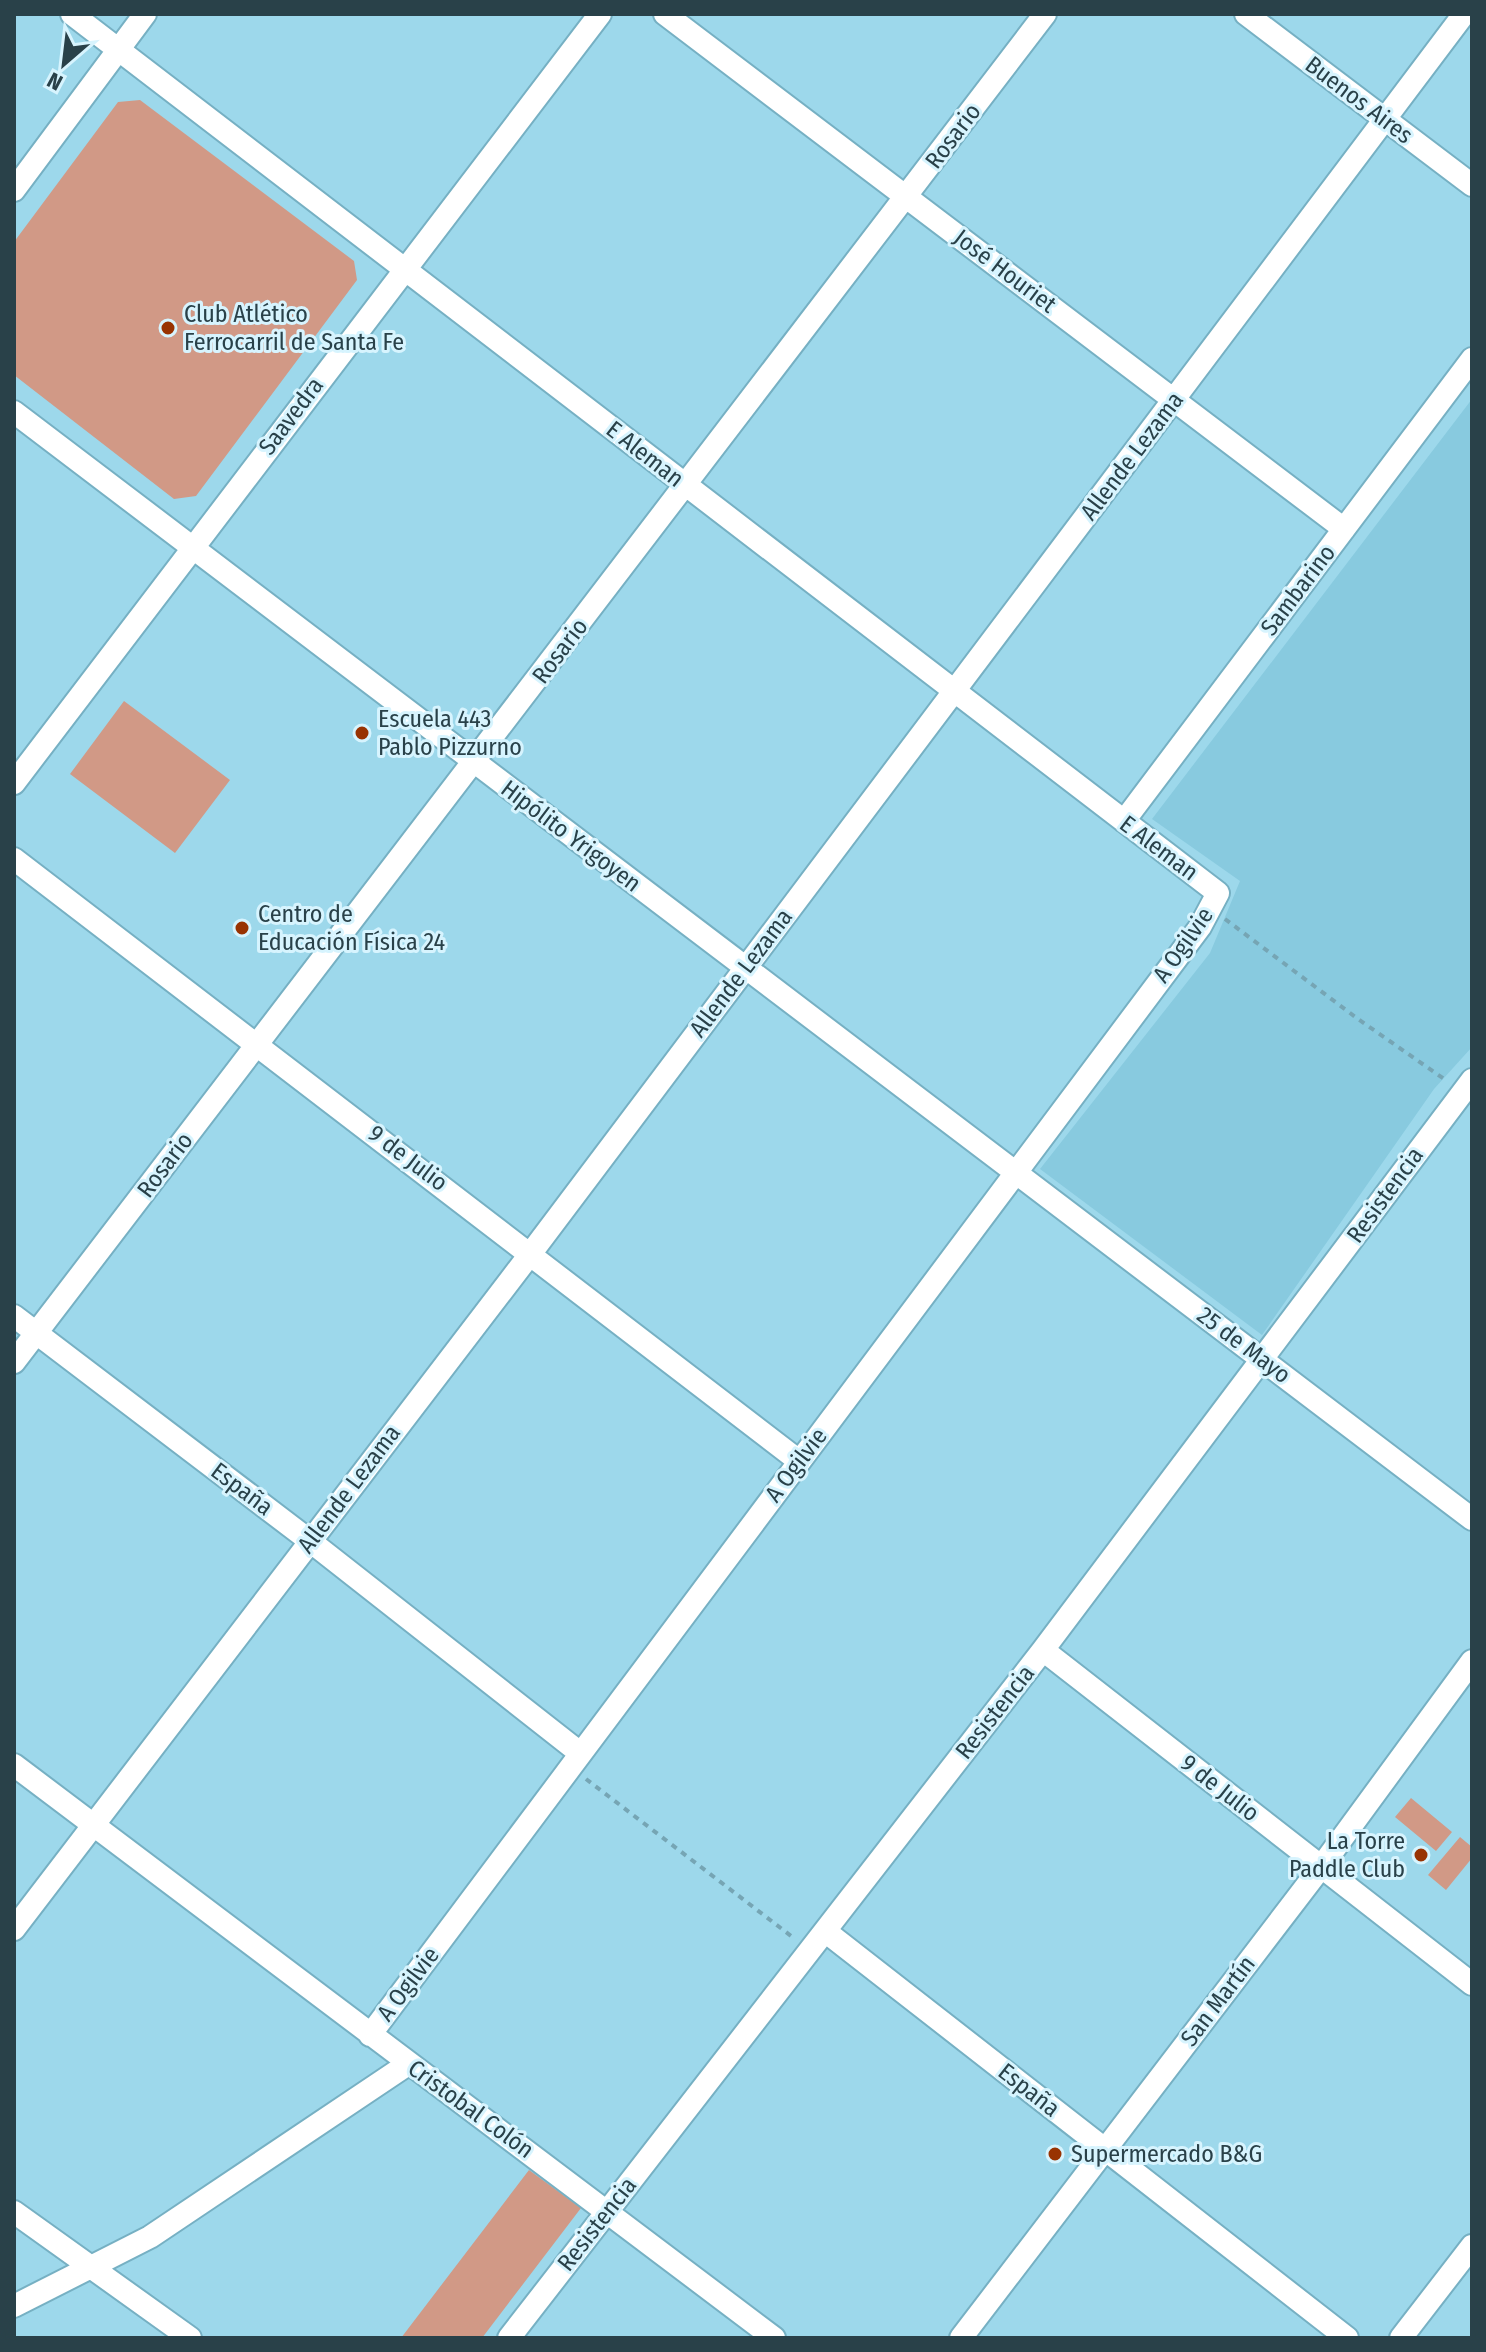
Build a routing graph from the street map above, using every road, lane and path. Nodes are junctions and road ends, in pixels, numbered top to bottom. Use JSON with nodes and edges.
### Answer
{"nodes":[{"id":1,"x":72,"y":14,"type":"edge"},
{"id":2,"x":145,"y":14,"type":"edge"},
{"id":3,"x":600,"y":14,"type":"edge"},
{"id":4,"x":665,"y":14,"type":"edge"},
{"id":5,"x":1045,"y":14,"type":"edge"},
{"id":6,"x":1246,"y":14,"type":"edge"},
{"id":7,"x":1464,"y":14,"type":"edge"},
{"id":8,"x":118,"y":49,"type":"junction"},
{"id":9,"x":1385,"y":119,"type":"junction"},
{"id":10,"x":1472,"y":185,"type":"edge"},
{"id":11,"x":14,"y":190,"type":"edge"},
{"id":12,"x":907,"y":197,"type":"junction"},
{"id":13,"x":403,"y":268,"type":"junction"},
{"id":14,"x":1472,"y":359,"type":"edge"},
{"id":15,"x":1174,"y":399,"type":"junction"},
{"id":16,"x":14,"y":412,"type":"edge"},
{"id":17,"x":686,"y":485,"type":"junction"},
{"id":18,"x":1344,"y":529,"type":"junction"},
{"id":19,"x":192,"y":546,"type":"junction"},
{"id":20,"x":954,"y":691,"type":"junction"},
{"id":21,"x":475,"y":762,"type":"junction"},
{"id":22,"x":14,"y":783,"type":"edge"},
{"id":23,"x":1124,"y":821,"type":"junction"},
{"id":24,"x":14,"y":859,"type":"edge"},
{"id":25,"x":1214,"y":900,"type":"junction"},
{"id":26,"x":745,"y":968,"type":"junction"},
{"id":27,"x":258,"y":1043,"type":"junction"},
{"id":28,"x":1467,"y":1086,"type":"edge"},
{"id":29,"x":1013,"y":1174,"type":"junction"},
{"id":30,"x":531,"y":1253,"type":"junction"},
{"id":31,"x":14,"y":1316,"type":"edge"},
{"id":32,"x":37,"y":1333,"type":"junction"},
{"id":33,"x":1264,"y":1359,"type":"junction"},
{"id":34,"x":14,"y":1362,"type":"edge"},
{"id":35,"x":799,"y":1461,"type":"junction"},
{"id":36,"x":1472,"y":1519,"type":"edge"},
{"id":37,"x":310,"y":1541,"type":"junction"},
{"id":38,"x":1043,"y":1650,"type":"junction"},
{"id":39,"x":1472,"y":1661,"type":"edge"},
{"id":40,"x":576,"y":1760,"type":"junction"},
{"id":41,"x":14,"y":1765,"type":"edge"},
{"id":42,"x":94,"y":1825,"type":"junction"},
{"id":43,"x":1321,"y":1867,"type":"junction"},
{"id":44,"x":14,"y":1929,"type":"edge"},
{"id":45,"x":825,"y":1931,"type":"junction"},
{"id":46,"x":810,"y":1950,"type":"junction"},
{"id":47,"x":1472,"y":1984,"type":"edge"},
{"id":48,"x":370,"y":2035,"type":"junction"},
{"id":49,"x":408,"y":2064,"type":"junction"},
{"id":50,"x":1105,"y":2149,"type":"junction"},
{"id":51,"x":608,"y":2210,"type":"junction"},
{"id":52,"x":14,"y":2212,"type":"edge"},
{"id":53,"x":1472,"y":2246,"type":"edge"},
{"id":54,"x":88,"y":2268,"type":"junction"},
{"id":55,"x":14,"y":2306,"type":"edge"},
{"id":56,"x":190,"y":2338,"type":"edge"},
{"id":57,"x":509,"y":2338,"type":"edge"},
{"id":58,"x":774,"y":2338,"type":"edge"},
{"id":59,"x":961,"y":2338,"type":"edge"},
{"id":60,"x":1347,"y":2338,"type":"edge"},
{"id":61,"x":1401,"y":2338,"type":"edge"}],
"edges":[{"from":1,"to":8,"type":"street","name":"E Aleman"},
{"from":2,"to":8,"type":"street"},
{"from":3,"to":13,"type":"street","name":"Saavedra"},
{"from":4,"to":12,"type":"street","name":"José Houriet"},
{"from":5,"to":12,"type":"street","name":"Rosario"},
{"from":6,"to":9,"type":"street","name":"Buenos Aires"},
{"from":7,"to":9,"type":"street","name":"Allende Lezama"},
{"from":8,"to":11,"type":"street"},
{"from":8,"to":13,"type":"street","name":"E Aleman"},
{"from":9,"to":10,"type":"street","name":"Buenos Aires"},
{"from":9,"to":15,"type":"street","name":"Allende Lezama"},
{"from":12,"to":15,"type":"street","name":"José Houriet"},
{"from":12,"to":17,"type":"street","name":"Rosario"},
{"from":13,"to":17,"type":"street","name":"E Aleman"},
{"from":13,"to":19,"type":"street","name":"Saavedra"},
{"from":14,"to":18,"type":"street","name":"Sambarino"},
{"from":15,"to":18,"type":"street","name":"José Houriet"},
{"from":15,"to":20,"type":"street","name":"Allende Lezama"},
{"from":16,"to":19,"type":"street","name":"Hipólito Yrigoyen"},
{"from":17,"to":20,"type":"street","name":"E Aleman"},
{"from":17,"to":21,"type":"street","name":"Rosario"},
{"from":18,"to":23,"type":"street","name":"Sambarino"},
{"from":19,"to":21,"type":"street","name":"Hipólito Yrigoyen"},
{"from":19,"to":22,"type":"street","name":"Saavedra"},
{"from":20,"to":23,"type":"street","name":"E Aleman"},
{"from":20,"to":26,"type":"street","name":"Allende Lezama"},
{"from":21,"to":26,"type":"street","name":"Hipólito Yrigoyen"},
{"from":21,"to":27,"type":"street","name":"Rosario"},
{"from":23,"to":25,"type":"street","name":"E Aleman"},
{"from":24,"to":27,"type":"street","name":"9 de Julio"},
{"from":25,"to":28,"type":"path","name":"E Aleman"},
{"from":25,"to":29,"type":"street","name":"A Ogilvie"},
{"from":26,"to":29,"type":"street","name":"Hipólito Yrigoyen"},
{"from":26,"to":30,"type":"street","name":"Allende Lezama"},
{"from":27,"to":30,"type":"street","name":"9 de Julio"},
{"from":27,"to":32,"type":"street","name":"Rosario"},
{"from":28,"to":33,"type":"street","name":"Resistencia"},
{"from":29,"to":33,"type":"street","name":"25 de Mayo"},
{"from":29,"to":35,"type":"street","name":"A Ogilvie"},
{"from":30,"to":35,"type":"street","name":"9 de Julio"},
{"from":30,"to":37,"type":"street","name":"Allende Lezama"},
{"from":31,"to":32,"type":"street","name":"España"},
{"from":32,"to":34,"type":"street","name":"Rosario"},
{"from":32,"to":37,"type":"street","name":"España"},
{"from":33,"to":36,"type":"street","name":"25 de Mayo"},
{"from":33,"to":38,"type":"street","name":"Resistencia"},
{"from":35,"to":40,"type":"street","name":"A Ogilvie"},
{"from":37,"to":40,"type":"street","name":"España"},
{"from":37,"to":42,"type":"street","name":"Allende Lezama"},
{"from":38,"to":43,"type":"street","name":"9 de Julio"},
{"from":38,"to":45,"type":"street","name":"Resistencia"},
{"from":39,"to":43,"type":"street","name":"San Martín"},
{"from":40,"to":46,"type":"path"},
{"from":40,"to":48,"type":"street","name":"A Ogilvie"},
{"from":41,"to":42,"type":"street","name":"Cristobal Colón"},
{"from":42,"to":44,"type":"street","name":"Allende Lezama"},
{"from":42,"to":48,"type":"street","name":"Cristobal Colón"},
{"from":43,"to":47,"type":"street","name":"9 de Julio"},
{"from":43,"to":50,"type":"street","name":"San Martín"},
{"from":45,"to":46,"type":"street","name":"Resistencia"},
{"from":45,"to":50,"type":"street","name":"España"},
{"from":46,"to":51,"type":"street","name":"Resistencia"},
{"from":48,"to":49,"type":"street","name":"Cristobal Colón"},
{"from":49,"to":51,"type":"street","name":"Cristobal Colón"},
{"from":49,"to":54,"type":"street"},
{"from":50,"to":59,"type":"street","name":"San Martín"},
{"from":50,"to":60,"type":"street","name":"España"},
{"from":51,"to":57,"type":"street","name":"Resistencia"},
{"from":51,"to":58,"type":"street","name":"Cristobal Colón"},
{"from":52,"to":54,"type":"street"},
{"from":53,"to":61,"type":"street"},
{"from":54,"to":55,"type":"street"},
{"from":54,"to":56,"type":"street"}]}
